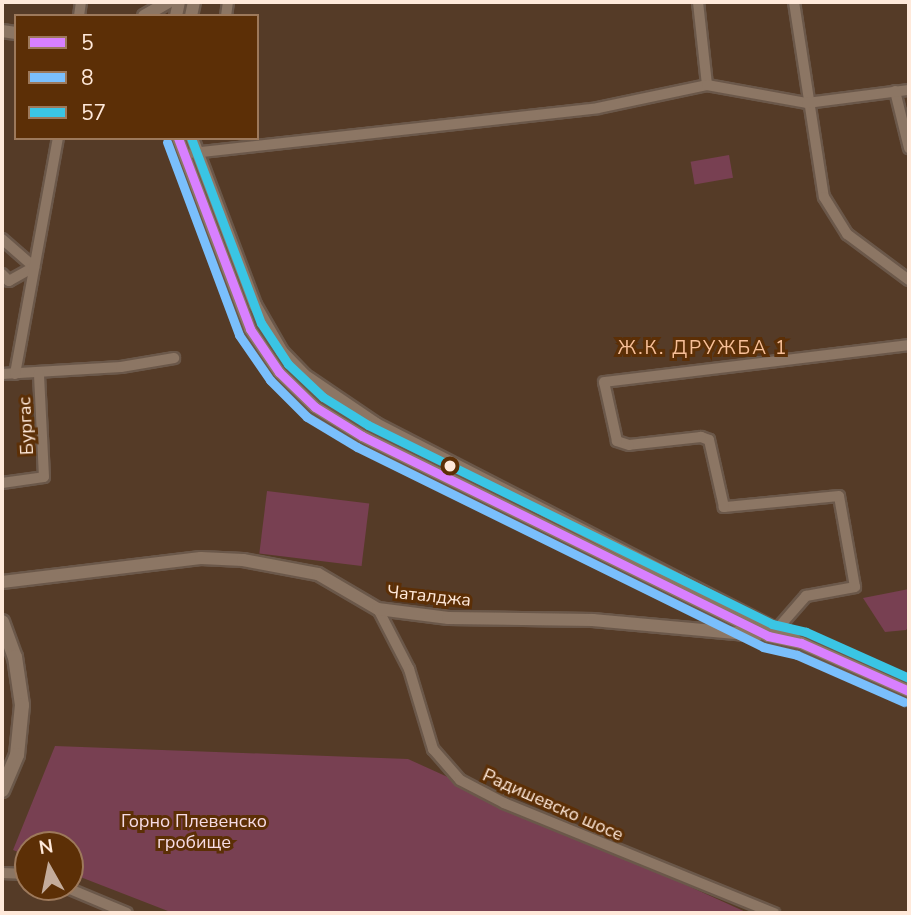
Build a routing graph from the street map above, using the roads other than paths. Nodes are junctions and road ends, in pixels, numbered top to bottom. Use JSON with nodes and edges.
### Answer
{"nodes":[{"id":1,"x":168,"y":2,"type":"edge"},
{"id":2,"x":698,"y":2,"type":"edge"},
{"id":3,"x":794,"y":2,"type":"edge"},
{"id":4,"x":147,"y":14,"type":"edge"},
{"id":5,"x":707,"y":85,"type":"junction"},
{"id":6,"x":909,"y":90,"type":"edge"},
{"id":7,"x":895,"y":91,"type":"junction"},
{"id":8,"x":807,"y":103,"type":"junction"},
{"id":9,"x":58,"y":140,"type":"edge"},
{"id":10,"x":178,"y":140,"type":"edge"},
{"id":11,"x":193,"y":140,"type":"edge"},
{"id":12,"x":242,"y":140,"type":"edge"},
{"id":13,"x":909,"y":148,"type":"edge"},
{"id":14,"x":244,"y":149,"type":"junction"},
{"id":15,"x":181,"y":153,"type":"junction"},
{"id":16,"x":196,"y":153,"type":"junction"},
{"id":17,"x":2,"y":239,"type":"edge"},
{"id":18,"x":34,"y":267,"type":"junction"},
{"id":19,"x":2,"y":274,"type":"edge"},
{"id":20,"x":907,"y":276,"type":"edge"},
{"id":21,"x":909,"y":345,"type":"edge"},
{"id":22,"x":174,"y":358,"type":"dead end"},
{"id":23,"x":39,"y":373,"type":"junction"},
{"id":24,"x":2,"y":374,"type":"edge"},
{"id":25,"x":15,"y":374,"type":"junction"},
{"id":26,"x":2,"y":483,"type":"edge"},
{"id":27,"x":2,"y":582,"type":"edge"},
{"id":28,"x":378,"y":609,"type":"junction"},
{"id":29,"x":2,"y":622,"type":"edge"},
{"id":30,"x":773,"y":632,"type":"junction"},
{"id":31,"x":909,"y":691,"type":"edge"},
{"id":32,"x":2,"y":790,"type":"edge"},
{"id":33,"x":84,"y":898,"type":"edge"},
{"id":34,"x":103,"y":908,"type":"edge"},
{"id":35,"x":127,"y":913,"type":"edge"},
{"id":36,"x":774,"y":913,"type":"edge"}],
"edges":[{"from":1,"to":4,"type":"street"},
{"from":2,"to":5,"type":"street"},
{"from":3,"to":8,"type":"street"},
{"from":5,"to":8,"type":"street"},
{"from":5,"to":14,"type":"street"},
{"from":6,"to":7,"type":"street"},
{"from":7,"to":8,"type":"street"},
{"from":7,"to":13,"type":"street"},
{"from":8,"to":20,"type":"street"},
{"from":9,"to":18,"type":"street"},
{"from":10,"to":15,"type":"street"},
{"from":11,"to":16,"type":"street"},
{"from":12,"to":14,"type":"street"},
{"from":14,"to":16,"type":"street"},
{"from":15,"to":16,"type":"street"},
{"from":15,"to":30,"type":"street"},
{"from":16,"to":30,"type":"street"},
{"from":17,"to":18,"type":"street"},
{"from":18,"to":19,"type":"street"},
{"from":18,"to":25,"type":"street"},
{"from":21,"to":30,"type":"street"},
{"from":22,"to":23,"type":"street"},
{"from":23,"to":25,"type":"street"},
{"from":23,"to":26,"type":"street","name":"Бургас"},
{"from":24,"to":25,"type":"street"},
{"from":27,"to":28,"type":"street","name":"Чаталджа"},
{"from":28,"to":30,"type":"street","name":"Чаталджа"},
{"from":28,"to":36,"type":"street","name":"Радишевско шосе"},
{"from":29,"to":32,"type":"main road"},
{"from":30,"to":31,"type":"street"},
{"from":33,"to":34,"type":"street"},
{"from":34,"to":35,"type":"street"}]}
